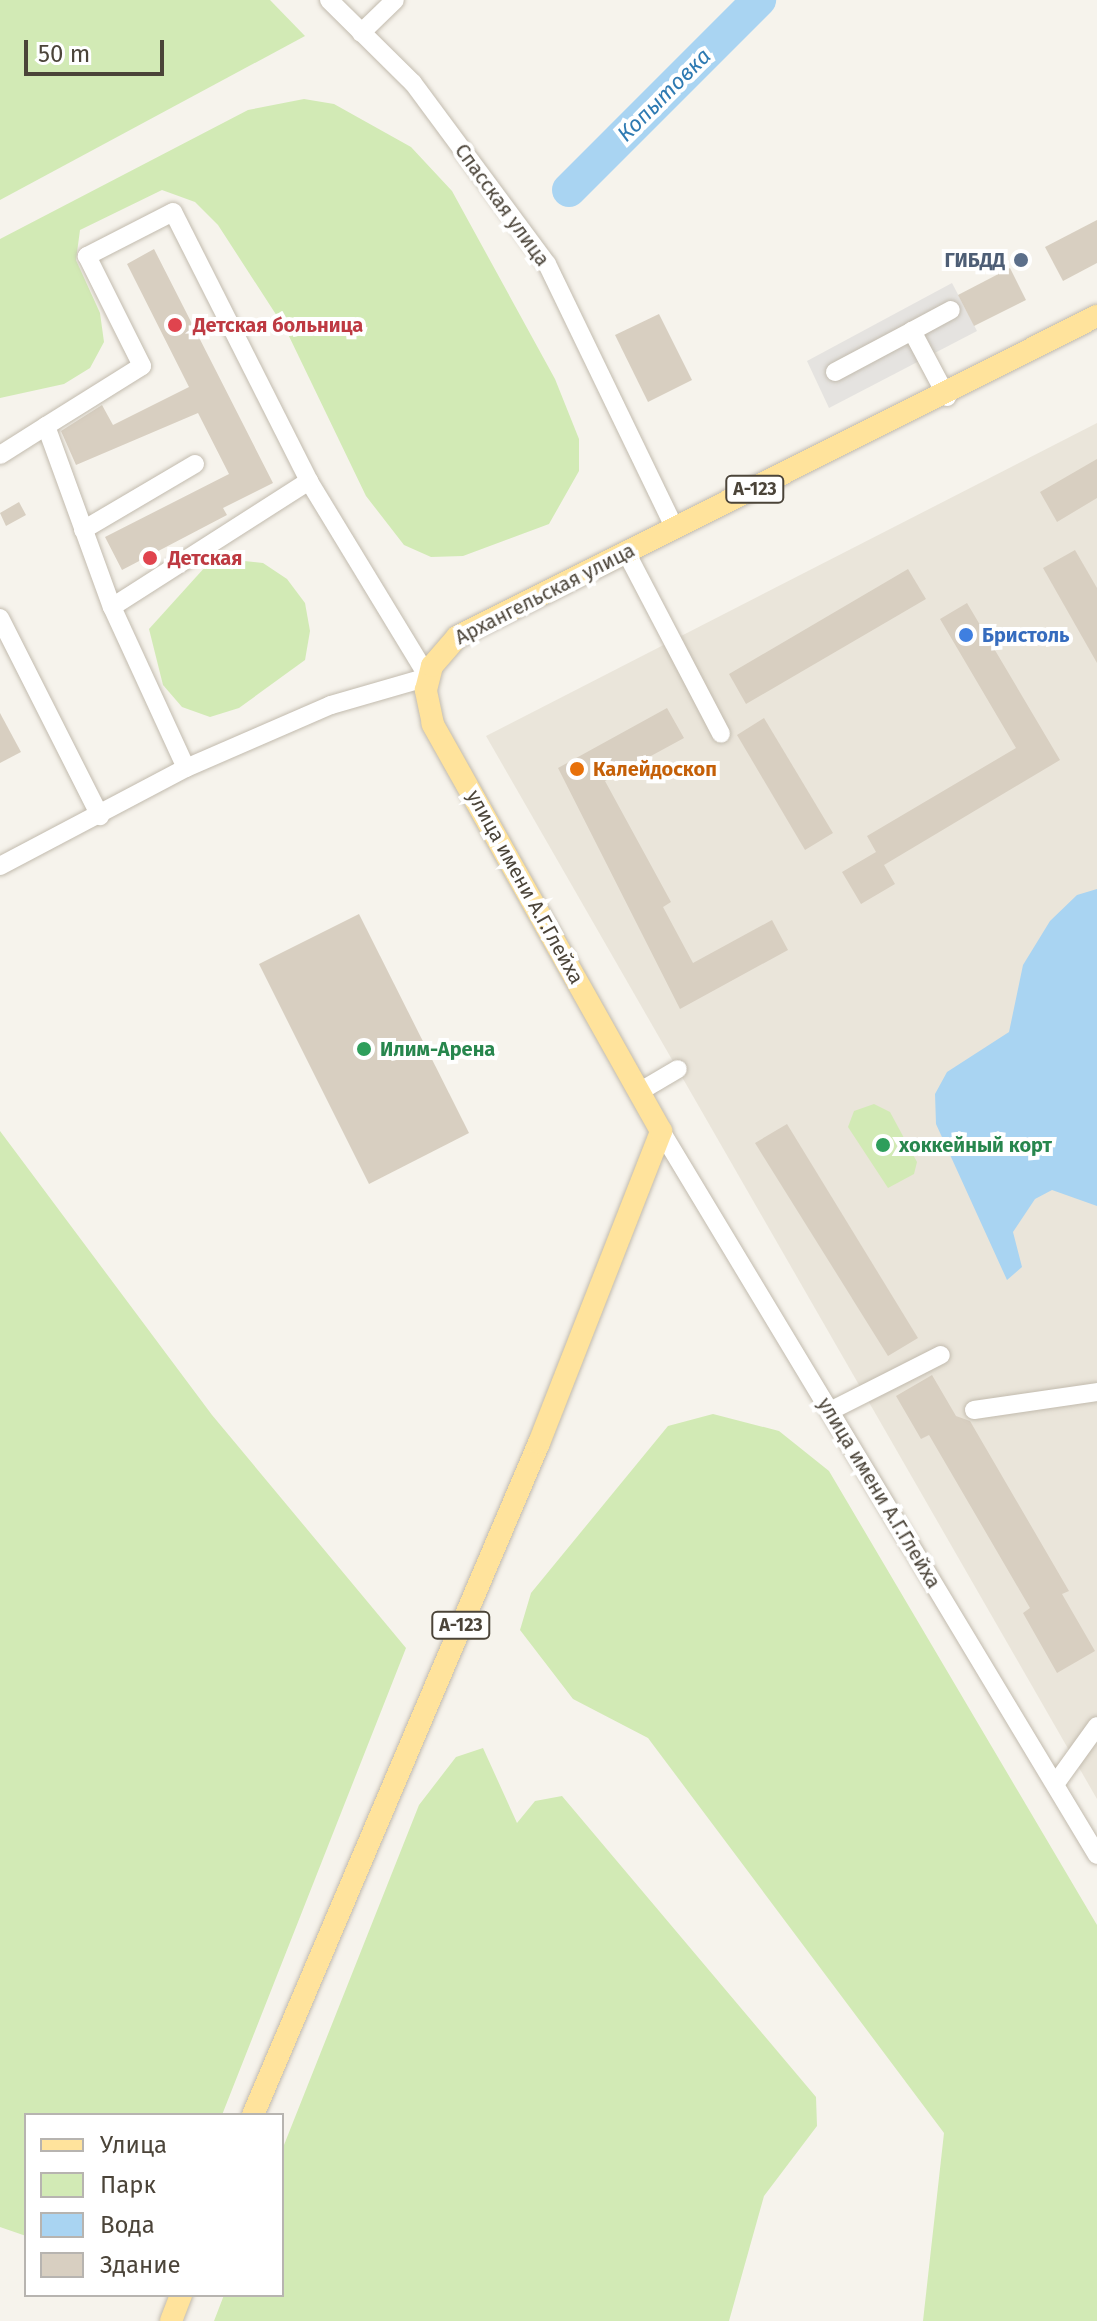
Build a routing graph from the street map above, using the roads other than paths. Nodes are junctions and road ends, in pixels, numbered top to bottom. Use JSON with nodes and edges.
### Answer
{"nodes":[{"id":1,"x":329,"y":0,"type":"edge"},
{"id":2,"x":395,"y":0,"type":"edge"},
{"id":3,"x":361,"y":33,"type":"junction"},
{"id":4,"x":951,"y":310,"type":"dead end"},
{"id":5,"x":1097,"y":316,"type":"edge"},
{"id":6,"x":912,"y":331,"type":"junction"},
{"id":7,"x":835,"y":372,"type":"dead end"},
{"id":8,"x":947,"y":397,"type":"junction"},
{"id":9,"x":46,"y":426,"type":"junction"},
{"id":10,"x":0,"y":455,"type":"edge"},
{"id":11,"x":195,"y":464,"type":"dead end"},
{"id":12,"x":309,"y":481,"type":"junction"},
{"id":13,"x":674,"y":527,"type":"junction"},
{"id":14,"x":83,"y":530,"type":"junction"},
{"id":15,"x":626,"y":552,"type":"junction"},
{"id":16,"x":112,"y":607,"type":"junction"},
{"id":17,"x":0,"y":618,"type":"edge"},
{"id":18,"x":428,"y":677,"type":"junction"},
{"id":19,"x":721,"y":734,"type":"dead end"},
{"id":20,"x":186,"y":768,"type":"junction"},
{"id":21,"x":100,"y":816,"type":"junction"},
{"id":22,"x":0,"y":866,"type":"edge"},
{"id":23,"x":678,"y":1069,"type":"dead end"},
{"id":24,"x":639,"y":1092,"type":"junction"},
{"id":25,"x":661,"y":1131,"type":"junction"},
{"id":26,"x":941,"y":1355,"type":"dead end"},
{"id":27,"x":1097,"y":1392,"type":"edge"},
{"id":28,"x":974,"y":1410,"type":"dead end"},
{"id":29,"x":830,"y":1411,"type":"junction"},
{"id":30,"x":1097,"y":1726,"type":"edge"},
{"id":31,"x":1056,"y":1783,"type":"junction"},
{"id":32,"x":1097,"y":1855,"type":"edge"},
{"id":33,"x":254,"y":2113,"type":"edge"},
{"id":34,"x":180,"y":2297,"type":"edge"},
{"id":35,"x":171,"y":2321,"type":"edge"}],
"edges":[{"from":1,"to":3,"type":"street","name":"Спасская улица"},
{"from":2,"to":3,"type":"street"},
{"from":3,"to":13,"type":"street","name":"Спасская улица"},
{"from":4,"to":6,"type":"street"},
{"from":5,"to":8,"type":"main road","name":"Архангельская улица","number":"А-123"},
{"from":6,"to":7,"type":"street"},
{"from":6,"to":8,"type":"street"},
{"from":8,"to":13,"type":"main road","name":"Архангельская улица","number":"А-123"},
{"from":9,"to":10,"type":"street"},
{"from":9,"to":12,"type":"street"},
{"from":9,"to":14,"type":"street"},
{"from":11,"to":14,"type":"street"},
{"from":12,"to":16,"type":"street"},
{"from":12,"to":18,"type":"street"},
{"from":13,"to":15,"type":"main road","name":"Архангельская улица","number":"А-123"},
{"from":14,"to":16,"type":"street"},
{"from":15,"to":18,"type":"main road","name":"Архангельская улица","number":"А-123"},
{"from":15,"to":19,"type":"street"},
{"from":16,"to":20,"type":"street"},
{"from":17,"to":21,"type":"street"},
{"from":18,"to":20,"type":"street"},
{"from":18,"to":24,"type":"main road","name":"улица имени А.Г.Глейха"},
{"from":20,"to":21,"type":"street"},
{"from":21,"to":22,"type":"street"},
{"from":23,"to":24,"type":"street"},
{"from":24,"to":25,"type":"main road","name":"улица имени А.Г.Глейха"},
{"from":25,"to":29,"type":"street","name":"улица имени А.Г.Глейха"},
{"from":25,"to":33,"type":"main road","number":"А-123"},
{"from":26,"to":29,"type":"street"},
{"from":27,"to":28,"type":"street"},
{"from":29,"to":31,"type":"street","name":"улица имени А.Г.Глейха"},
{"from":30,"to":31,"type":"street"},
{"from":31,"to":32,"type":"street","name":"улица имени А.Г.Глейха"},
{"from":34,"to":35,"type":"main road"}]}
